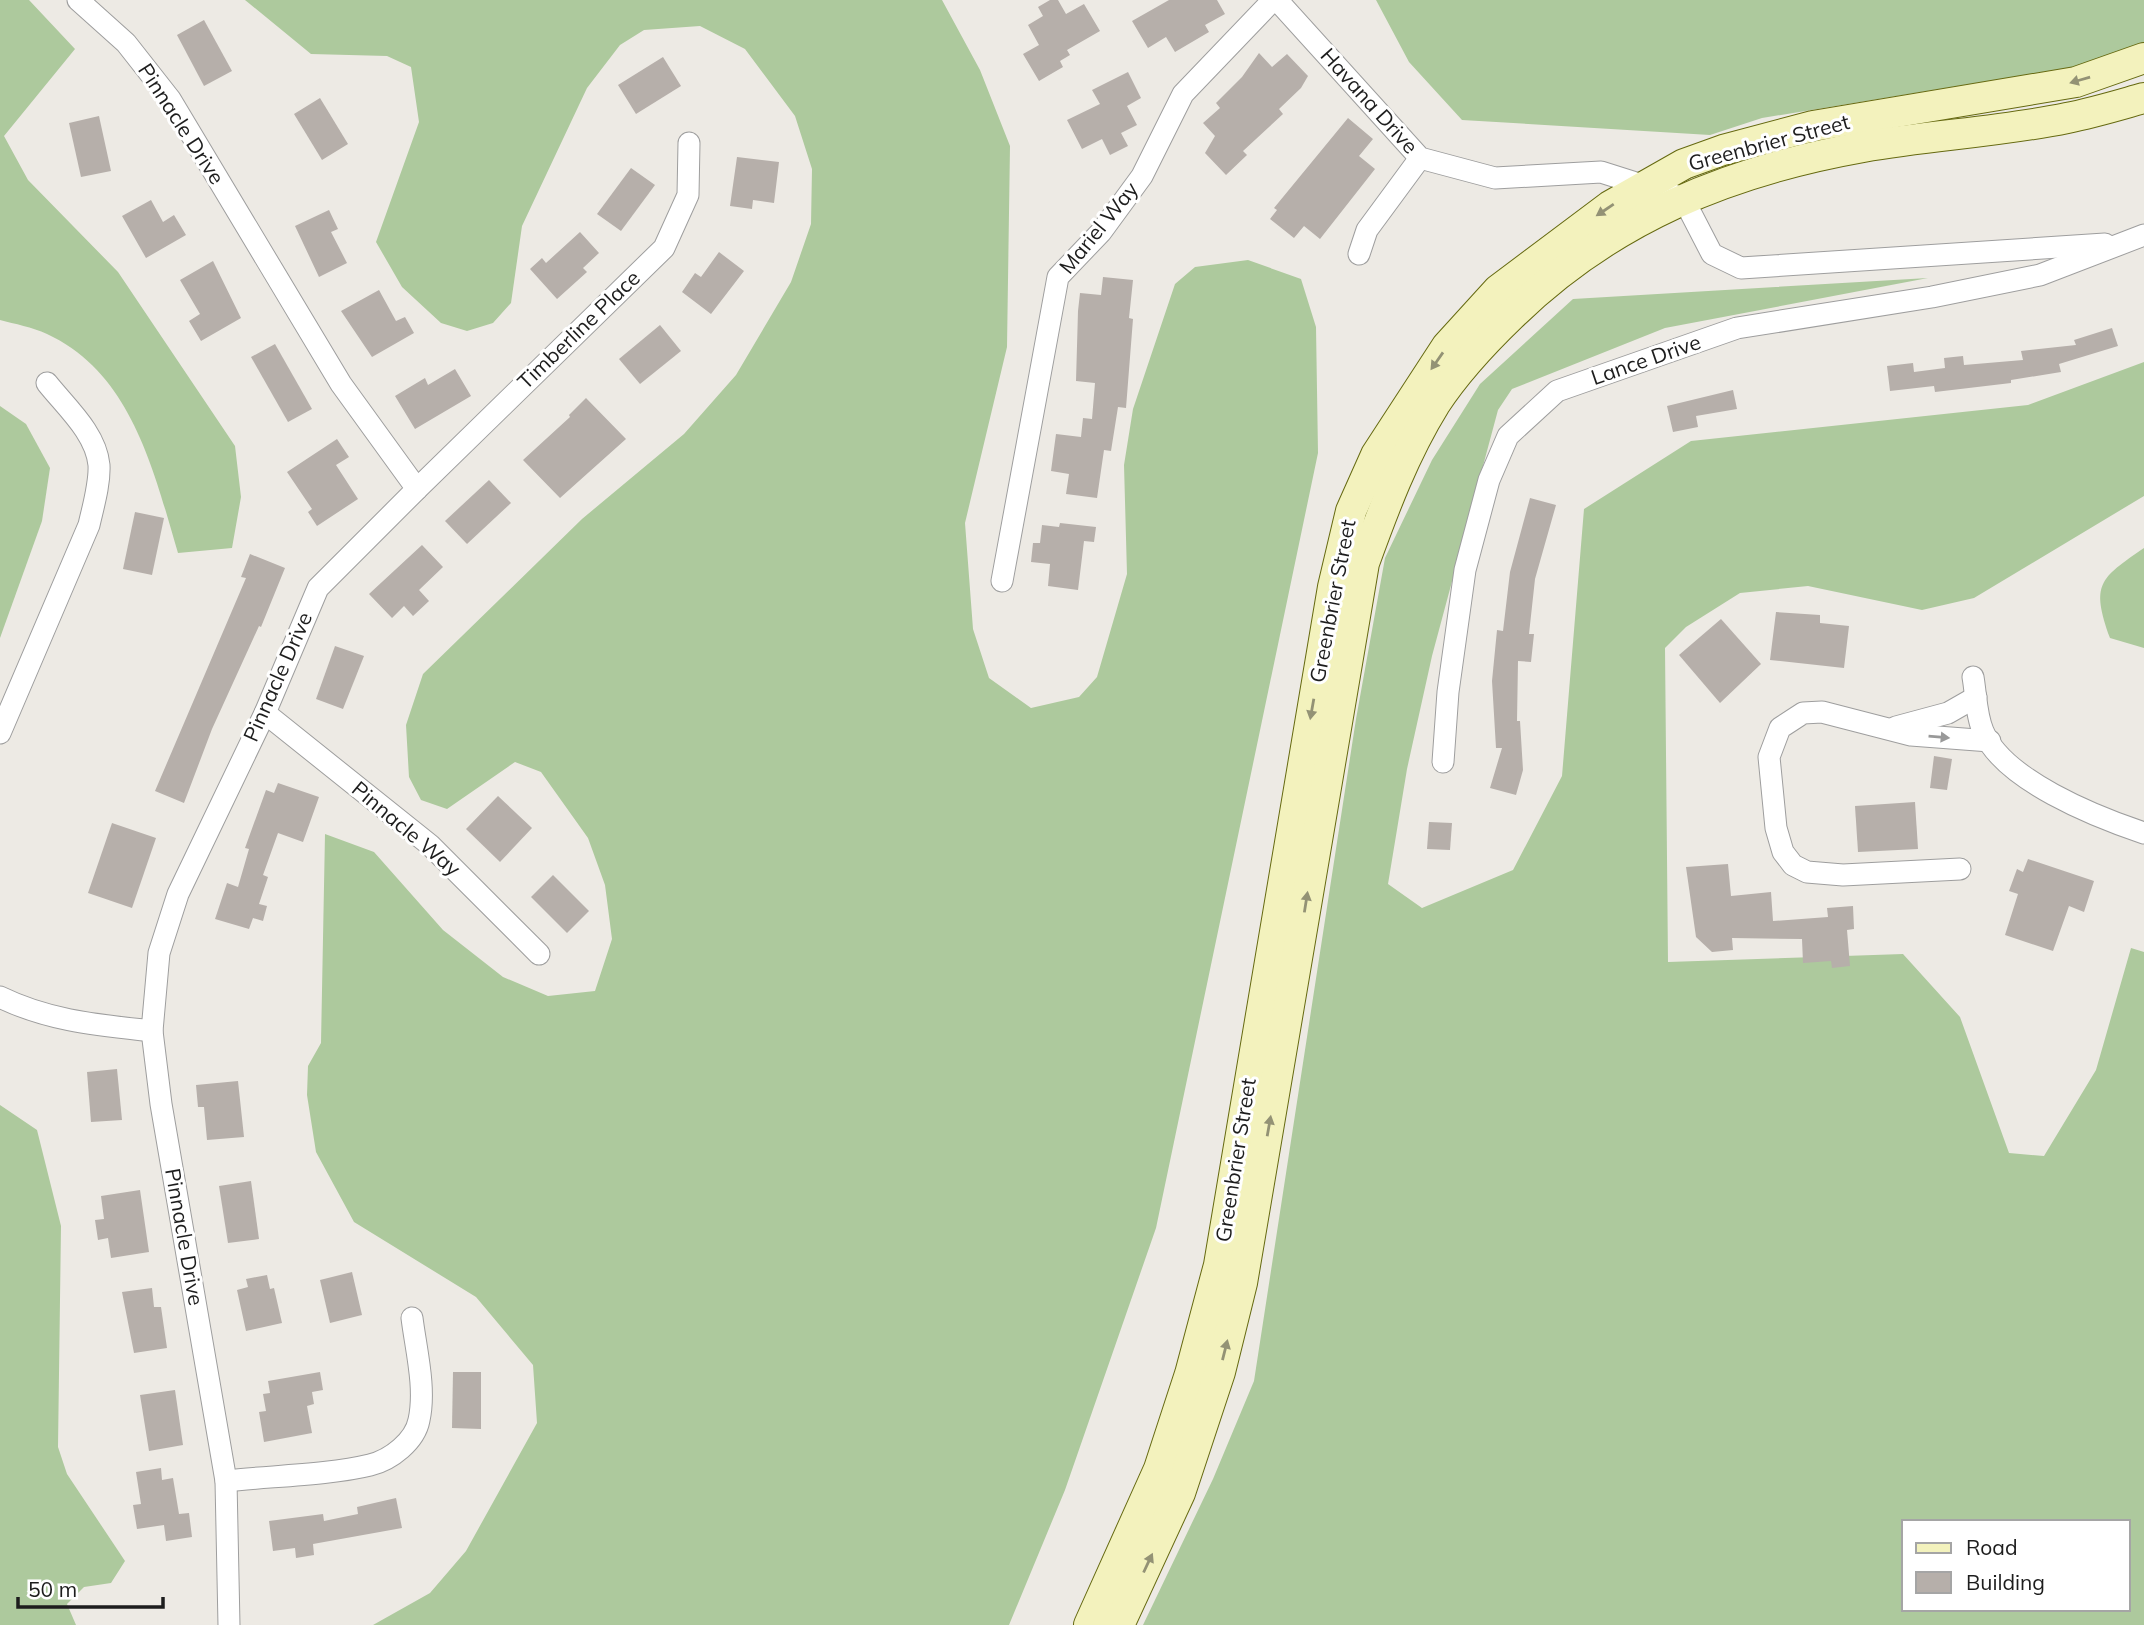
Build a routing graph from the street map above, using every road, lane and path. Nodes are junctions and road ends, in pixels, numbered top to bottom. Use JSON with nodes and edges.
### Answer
{"nodes":[{"id":1,"x":78,"y":0,"type":"edge"},
{"id":2,"x":1275,"y":0,"type":"edge"},
{"id":3,"x":2144,"y":58,"type":"edge"},
{"id":4,"x":2144,"y":98,"type":"edge"},
{"id":5,"x":689,"y":143,"type":"dead end"},
{"id":6,"x":1420,"y":158,"type":"junction"},
{"id":7,"x":1646,"y":186,"type":"junction"},
{"id":8,"x":1683,"y":198,"type":"junction"},
{"id":9,"x":2134,"y":239,"type":"edge"},
{"id":10,"x":1359,"y":254,"type":"dead end"},
{"id":11,"x":47,"y":383,"type":"dead end"},
{"id":12,"x":417,"y":489,"type":"junction"},
{"id":13,"x":1002,"y":581,"type":"dead end"},
{"id":14,"x":265,"y":713,"type":"junction"},
{"id":15,"x":1891,"y":728,"type":"junction"},
{"id":16,"x":0,"y":733,"type":"edge"},
{"id":17,"x":1990,"y":741,"type":"junction"},
{"id":18,"x":1443,"y":762,"type":"dead end"},
{"id":19,"x":2144,"y":833,"type":"edge"},
{"id":20,"x":1961,"y":869,"type":"dead end"},
{"id":21,"x":539,"y":954,"type":"dead end"},
{"id":22,"x":0,"y":997,"type":"edge"},
{"id":23,"x":152,"y":1031,"type":"junction"},
{"id":24,"x":412,"y":1318,"type":"dead end"},
{"id":25,"x":226,"y":1480,"type":"junction"},
{"id":26,"x":229,"y":1625,"type":"edge"},
{"id":27,"x":1089,"y":1625,"type":"edge"},
{"id":28,"x":1119,"y":1625,"type":"edge"}],
"edges":[{"from":1,"to":12,"type":"street","name":"Pinnacle Drive"},
{"from":2,"to":6,"type":"street","name":"Havana Drive"},
{"from":2,"to":13,"type":"street","name":"Mariel Way"},
{"from":3,"to":7,"type":"main road","name":"Greenbrier Street","one_way":true},
{"from":4,"to":8,"type":"main road","name":"Greenbrier Street"},
{"from":5,"to":12,"type":"street","name":"Timberline Place"},
{"from":6,"to":7,"type":"street","name":"Havana Drive"},
{"from":6,"to":10,"type":"street"},
{"from":7,"to":8,"type":"street","name":"Havana Drive"},
{"from":7,"to":27,"type":"main road","name":"Greenbrier Street","one_way":true},
{"from":8,"to":9,"type":"street","name":"Lance Drive"},
{"from":28,"to":8,"type":"main road","name":"Greenbrier Street","one_way":true},
{"from":9,"to":18,"type":"street","name":"Lance Drive"},
{"from":11,"to":16,"type":"street"},
{"from":12,"to":14,"type":"street","name":"Pinnacle Drive"},
{"from":14,"to":21,"type":"street","name":"Pinnacle Way"},
{"from":14,"to":23,"type":"street","name":"Pinnacle Drive"},
{"from":15,"to":17,"type":"street","one_way":true},
{"from":15,"to":17,"type":"street"},
{"from":15,"to":20,"type":"street"},
{"from":17,"to":19,"type":"street"},
{"from":22,"to":23,"type":"street"},
{"from":23,"to":25,"type":"street","name":"Pinnacle Drive"},
{"from":24,"to":25,"type":"street"},
{"from":25,"to":26,"type":"street","name":"Pinnacle Drive"}]}
